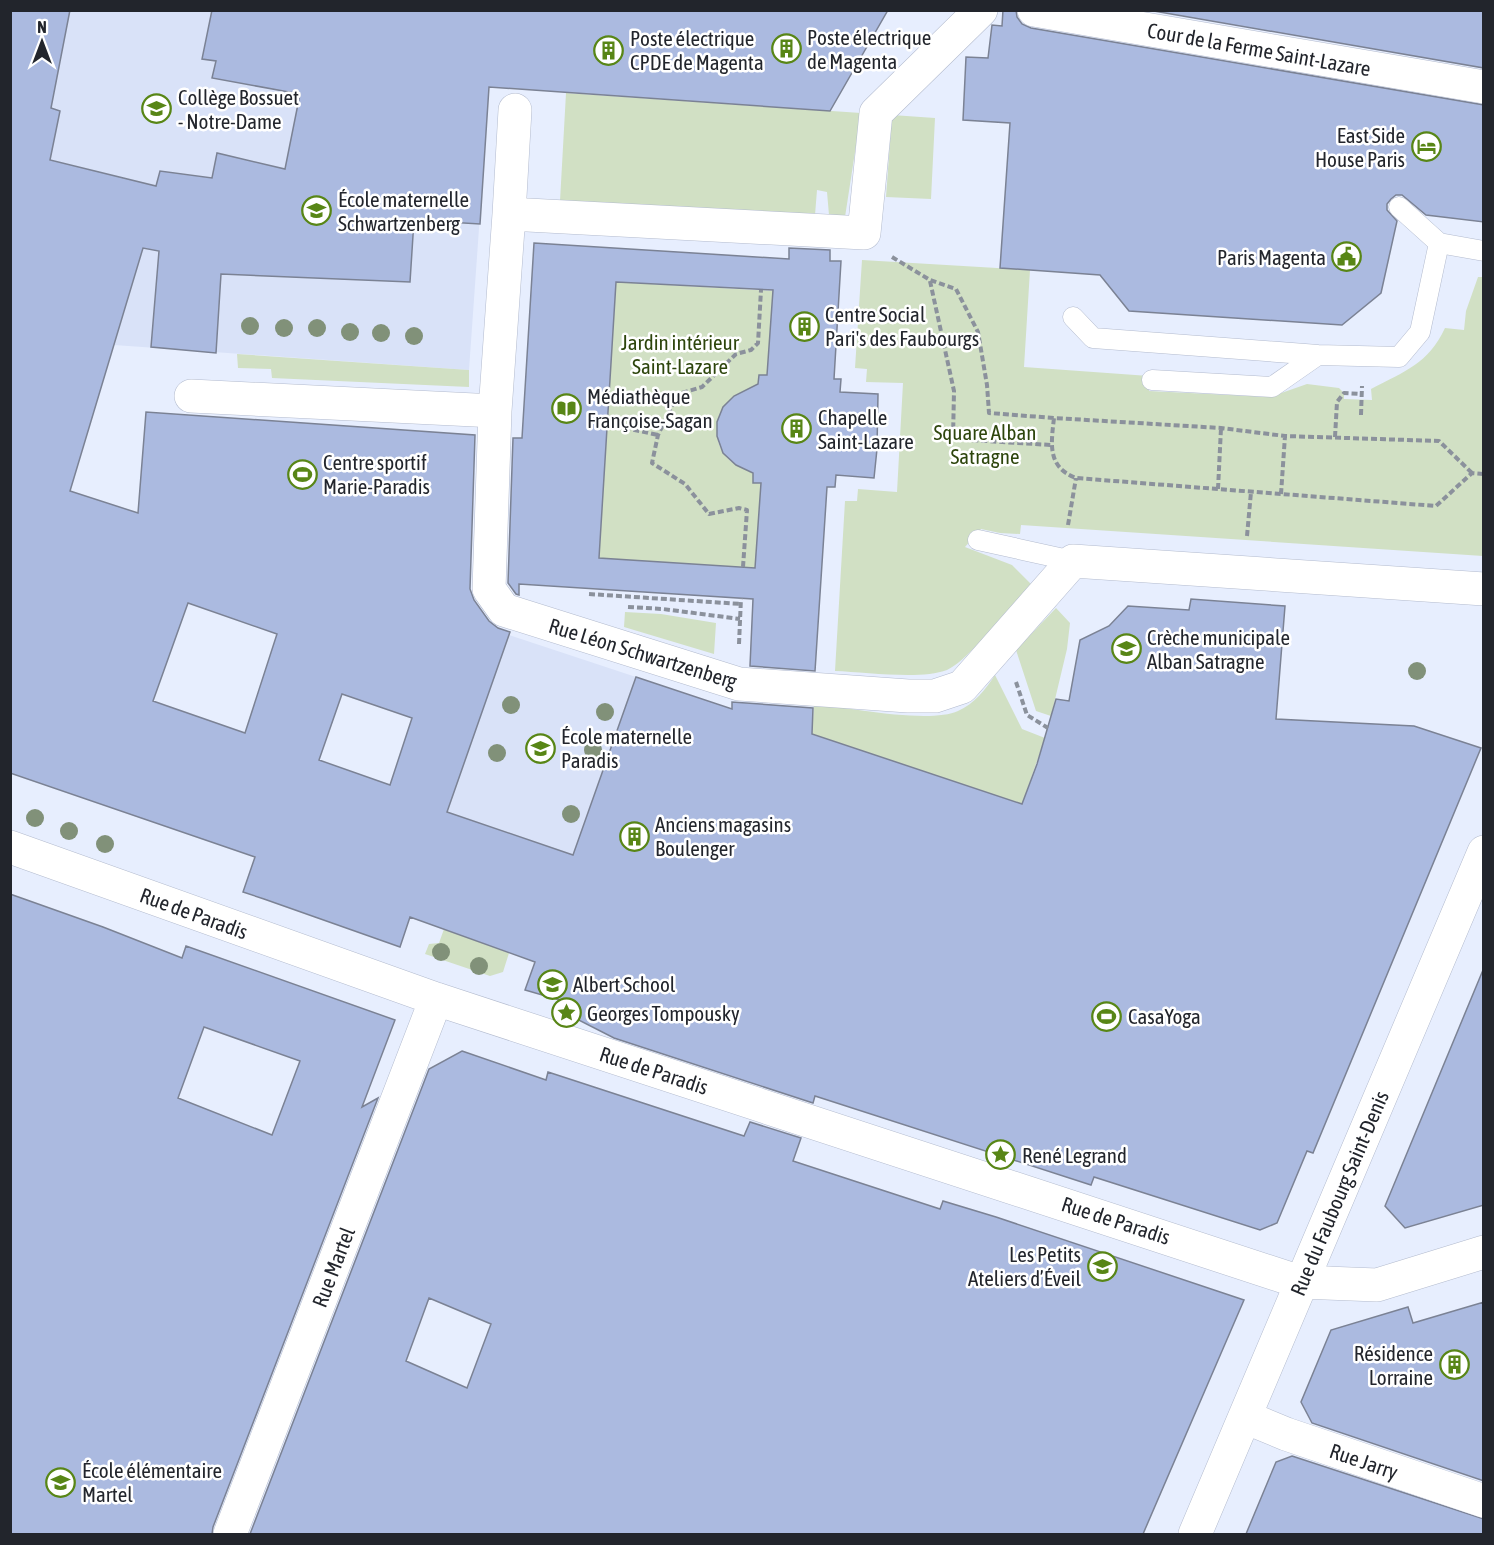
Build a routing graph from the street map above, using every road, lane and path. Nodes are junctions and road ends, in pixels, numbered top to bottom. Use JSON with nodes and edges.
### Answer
{"nodes":[{"id":1,"x":981,"y":10,"type":"edge"},
{"id":2,"x":1034,"y":10,"type":"edge"},
{"id":3,"x":1484,"y":87,"type":"edge"},
{"id":4,"x":515,"y":110,"type":"dead end"},
{"id":5,"x":1399,"y":207,"type":"dead end"},
{"id":6,"x":509,"y":214,"type":"junction"},
{"id":7,"x":864,"y":233,"type":"junction"},
{"id":8,"x":1439,"y":243,"type":"junction"},
{"id":9,"x":1484,"y":252,"type":"edge"},
{"id":10,"x":930,"y":280,"type":"junction"},
{"id":11,"x":761,"y":290,"type":"dead end"},
{"id":12,"x":1073,"y":317,"type":"dead end"},
{"id":13,"x":1318,"y":355,"type":"junction"},
{"id":14,"x":1152,"y":380,"type":"dead end"},
{"id":15,"x":1362,"y":382,"type":"dead end"},
{"id":16,"x":1361,"y":394,"type":"junction"},
{"id":17,"x":191,"y":396,"type":"dead end"},
{"id":18,"x":495,"y":411,"type":"junction"},
{"id":19,"x":1361,"y":415,"type":"dead end"},
{"id":20,"x":1053,"y":418,"type":"junction"},
{"id":21,"x":608,"y":424,"type":"dead end"},
{"id":22,"x":1221,"y":428,"type":"junction"},
{"id":23,"x":658,"y":435,"type":"junction"},
{"id":24,"x":1285,"y":436,"type":"junction"},
{"id":25,"x":1335,"y":437,"type":"junction"},
{"id":26,"x":1051,"y":445,"type":"junction"},
{"id":27,"x":1472,"y":473,"type":"junction"},
{"id":28,"x":1484,"y":474,"type":"edge"},
{"id":29,"x":1076,"y":478,"type":"junction"},
{"id":30,"x":1218,"y":489,"type":"junction"},
{"id":31,"x":1251,"y":492,"type":"junction"},
{"id":32,"x":1281,"y":494,"type":"junction"},
{"id":33,"x":1067,"y":528,"type":"dead end"},
{"id":34,"x":978,"y":540,"type":"dead end"},
{"id":35,"x":1247,"y":541,"type":"dead end"},
{"id":36,"x":1073,"y":561,"type":"junction"},
{"id":37,"x":743,"y":567,"type":"dead end"},
{"id":38,"x":1484,"y":589,"type":"edge"},
{"id":39,"x":583,"y":594,"type":"dead end"},
{"id":40,"x":622,"y":607,"type":"dead end"},
{"id":41,"x":740,"y":619,"type":"junction"},
{"id":42,"x":739,"y":634,"type":"dead end"},
{"id":43,"x":1003,"y":642,"type":"junction"},
{"id":44,"x":1048,"y":728,"type":"dead end"},
{"id":45,"x":10,"y":847,"type":"edge"},
{"id":46,"x":1484,"y":852,"type":"edge"},
{"id":47,"x":436,"y":999,"type":"junction"},
{"id":48,"x":1484,"y":1252,"type":"edge"},
{"id":49,"x":1300,"y":1282,"type":"junction"},
{"id":50,"x":1245,"y":1417,"type":"junction"},
{"id":51,"x":1484,"y":1501,"type":"edge"},
{"id":52,"x":230,"y":1534,"type":"edge"},
{"id":53,"x":1195,"y":1534,"type":"edge"}],
"edges":[{"from":1,"to":7,"type":"street"},
{"from":2,"to":3,"type":"street","name":"Cour de la Ferme Saint-Lazare"},
{"from":4,"to":6,"type":"street","name":"Rue Léon Schwartzenberg"},
{"from":5,"to":8,"type":"lane"},
{"from":6,"to":7,"type":"street"},
{"from":6,"to":18,"type":"street","name":"Rue Léon Schwartzenberg"},
{"from":7,"to":10,"type":"path"},
{"from":8,"to":9,"type":"lane"},
{"from":8,"to":13,"type":"lane"},
{"from":10,"to":20,"type":"path"},
{"from":10,"to":26,"type":"path"},
{"from":11,"to":23,"type":"path"},
{"from":12,"to":13,"type":"lane"},
{"from":13,"to":14,"type":"lane"},
{"from":15,"to":16,"type":"path"},
{"from":16,"to":19,"type":"path"},
{"from":16,"to":25,"type":"path"},
{"from":17,"to":18,"type":"street"},
{"from":18,"to":43,"type":"street","name":"Rue Léon Schwartzenberg"},
{"from":20,"to":22,"type":"path"},
{"from":20,"to":26,"type":"path"},
{"from":21,"to":23,"type":"path"},
{"from":22,"to":24,"type":"path"},
{"from":22,"to":30,"type":"path"},
{"from":23,"to":37,"type":"path"},
{"from":24,"to":25,"type":"path"},
{"from":24,"to":32,"type":"path"},
{"from":25,"to":27,"type":"path"},
{"from":26,"to":29,"type":"path"},
{"from":27,"to":28,"type":"path"},
{"from":27,"to":32,"type":"path"},
{"from":29,"to":30,"type":"path"},
{"from":29,"to":33,"type":"path"},
{"from":30,"to":31,"type":"path"},
{"from":31,"to":32,"type":"path"},
{"from":31,"to":35,"type":"path"},
{"from":34,"to":36,"type":"lane"},
{"from":36,"to":38,"type":"street"},
{"from":36,"to":43,"type":"street","name":"Rue Léon Schwartzenberg"},
{"from":39,"to":41,"type":"path"},
{"from":40,"to":41,"type":"path"},
{"from":41,"to":42,"type":"path"},
{"from":43,"to":44,"type":"path"},
{"from":45,"to":47,"type":"street","name":"Rue de Paradis"},
{"from":46,"to":49,"type":"street","name":"Rue du Faubourg Saint-Denis"},
{"from":47,"to":49,"type":"street","name":"Rue de Paradis"},
{"from":47,"to":52,"type":"street","name":"Rue Martel"},
{"from":48,"to":49,"type":"street","name":"Rue de Paradis"},
{"from":49,"to":50,"type":"street","name":"Rue du Faubourg Saint-Denis"},
{"from":50,"to":51,"type":"street","name":"Rue Jarry"},
{"from":50,"to":53,"type":"street","name":"Rue du Faubourg Saint-Denis"}]}
